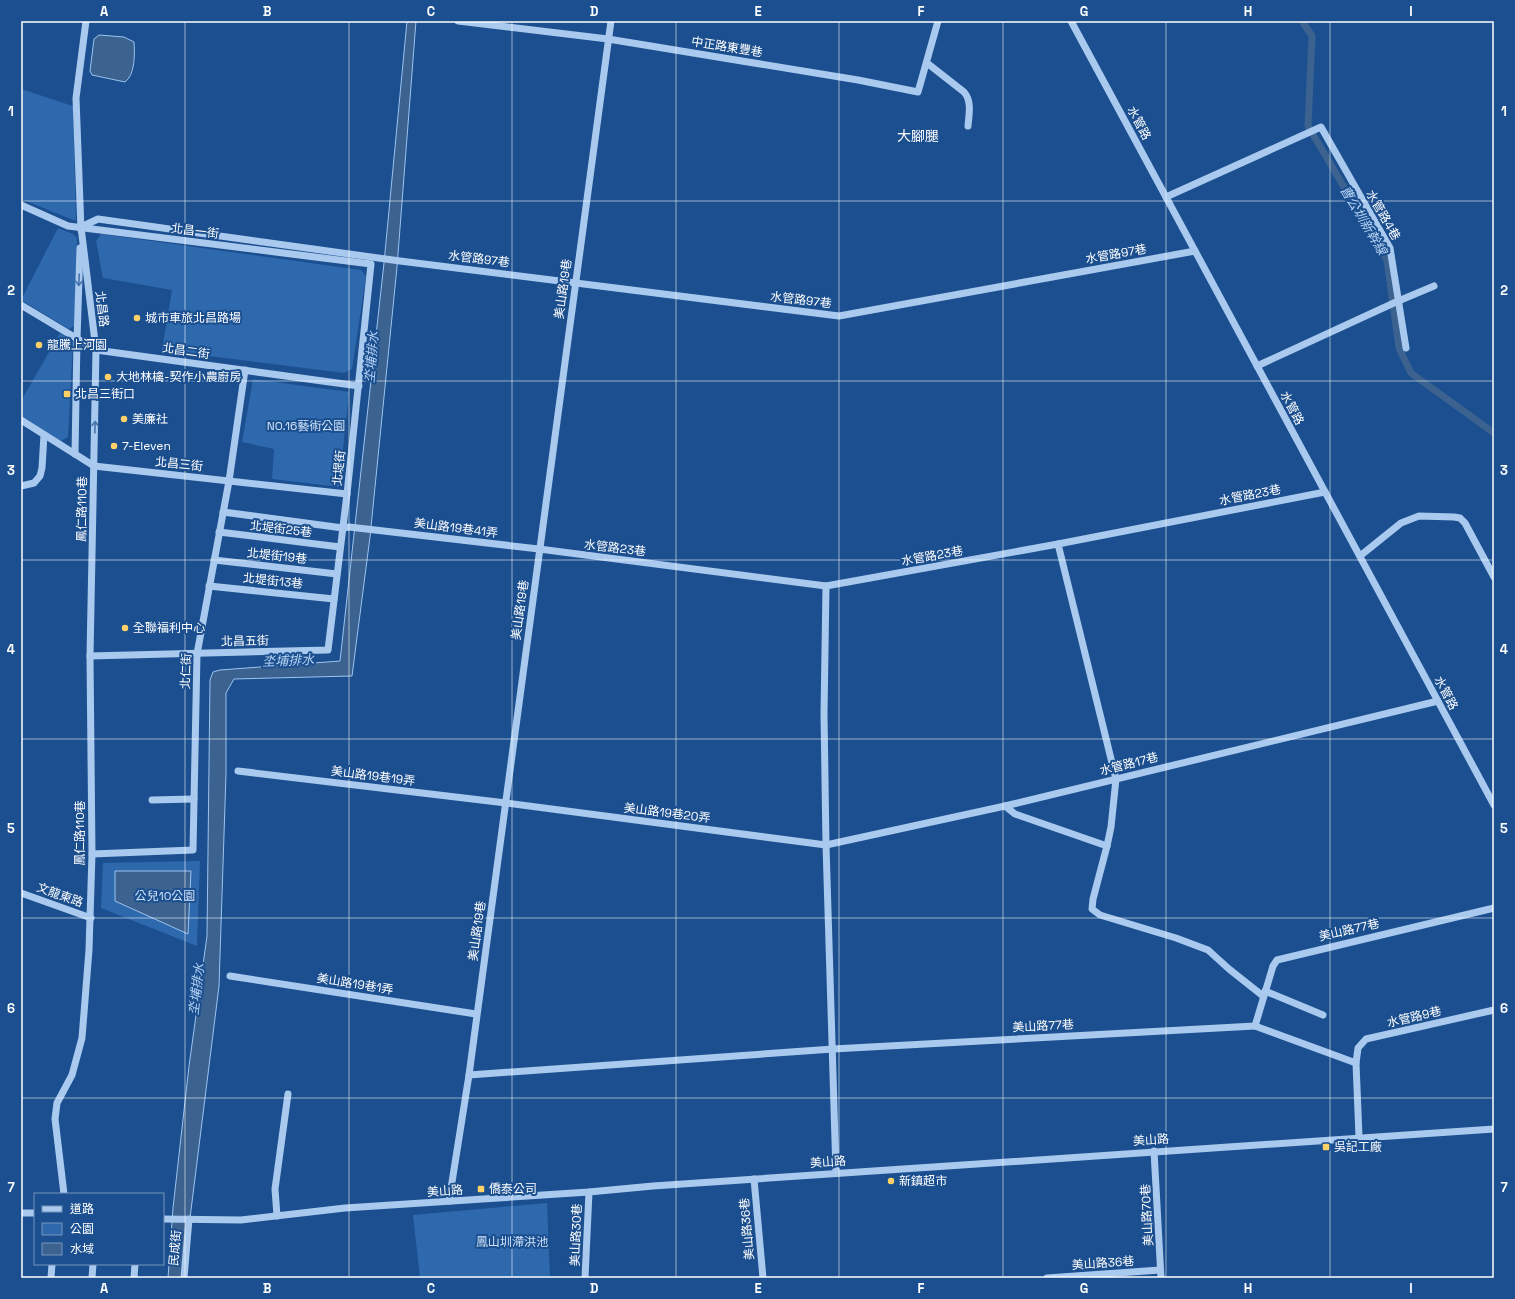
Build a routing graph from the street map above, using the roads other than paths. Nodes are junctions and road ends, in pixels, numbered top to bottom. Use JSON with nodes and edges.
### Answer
{"nodes":[{"id":1,"x":86,"y":21,"type":"edge"},
{"id":2,"x":458,"y":21,"type":"edge"},
{"id":3,"x":611,"y":21,"type":"edge"},
{"id":4,"x":938,"y":21,"type":"edge"},
{"id":5,"x":1071,"y":21,"type":"edge"},
{"id":6,"x":608,"y":39,"type":"junction"},
{"id":7,"x":927,"y":62,"type":"junction"},
{"id":8,"x":968,"y":126,"type":"dead end"},
{"id":9,"x":1166,"y":197,"type":"junction"},
{"id":10,"x":21,"y":205,"type":"edge"},
{"id":11,"x":81,"y":227,"type":"junction"},
{"id":12,"x":1195,"y":251,"type":"junction"},
{"id":13,"x":372,"y":261,"type":"junction"},
{"id":14,"x":400,"y":261,"type":"joint"},
{"id":15,"x":575,"y":282,"type":"junction"},
{"id":16,"x":1434,"y":286,"type":"dead end"},
{"id":17,"x":1397,"y":301,"type":"junction"},
{"id":18,"x":21,"y":305,"type":"edge"},
{"id":19,"x":77,"y":339,"type":"junction"},
{"id":20,"x":1406,"y":348,"type":"dead end"},
{"id":21,"x":96,"y":350,"type":"junction"},
{"id":22,"x":1257,"y":366,"type":"junction"},
{"id":23,"x":245,"y":370,"type":"junction"},
{"id":24,"x":359,"y":386,"type":"junction"},
{"id":25,"x":21,"y":420,"type":"edge"},
{"id":26,"x":44,"y":435,"type":"junction"},
{"id":27,"x":75,"y":454,"type":"junction"},
{"id":28,"x":94,"y":466,"type":"junction"},
{"id":29,"x":229,"y":481,"type":"junction"},
{"id":30,"x":21,"y":486,"type":"edge"},
{"id":31,"x":1325,"y":492,"type":"junction"},
{"id":32,"x":347,"y":494,"type":"junction"},
{"id":33,"x":223,"y":512,"type":"junction"},
{"id":34,"x":346,"y":527,"type":"junction"},
{"id":35,"x":219,"y":532,"type":"junction"},
{"id":36,"x":1058,"y":544,"type":"junction"},
{"id":37,"x":340,"y":547,"type":"junction"},
{"id":38,"x":539,"y":549,"type":"junction"},
{"id":39,"x":1360,"y":556,"type":"junction"},
{"id":40,"x":214,"y":560,"type":"junction"},
{"id":41,"x":337,"y":574,"type":"junction"},
{"id":42,"x":1494,"y":577,"type":"edge"},
{"id":43,"x":209,"y":586,"type":"junction"},
{"id":44,"x":826,"y":586,"type":"junction"},
{"id":45,"x":334,"y":599,"type":"junction"},
{"id":46,"x":328,"y":650,"type":"joint"},
{"id":47,"x":197,"y":654,"type":"junction"},
{"id":48,"x":90,"y":656,"type":"junction"},
{"id":49,"x":1438,"y":700,"type":"junction"},
{"id":50,"x":238,"y":771,"type":"dead end"},
{"id":51,"x":1116,"y":778,"type":"junction"},
{"id":52,"x":1491,"y":794,"type":"edge"},
{"id":53,"x":194,"y":799,"type":"junction"},
{"id":54,"x":152,"y":800,"type":"dead end"},
{"id":55,"x":506,"y":803,"type":"junction"},
{"id":56,"x":1494,"y":805,"type":"edge"},
{"id":57,"x":1005,"y":806,"type":"junction"},
{"id":58,"x":826,"y":845,"type":"junction"},
{"id":59,"x":1107,"y":846,"type":"junction"},
{"id":60,"x":92,"y":854,"type":"junction"},
{"id":61,"x":21,"y":892,"type":"edge"},
{"id":62,"x":1494,"y":908,"type":"edge"},
{"id":63,"x":90,"y":918,"type":"junction"},
{"id":64,"x":230,"y":976,"type":"dead end"},
{"id":65,"x":1264,"y":994,"type":"junction"},
{"id":66,"x":1494,"y":1010,"type":"edge"},
{"id":67,"x":476,"y":1014,"type":"junction"},
{"id":68,"x":1323,"y":1015,"type":"dead end"},
{"id":69,"x":1255,"y":1026,"type":"junction"},
{"id":70,"x":833,"y":1049,"type":"junction"},
{"id":71,"x":1356,"y":1063,"type":"junction"},
{"id":72,"x":469,"y":1075,"type":"junction"},
{"id":73,"x":288,"y":1094,"type":"dead end"},
{"id":74,"x":1494,"y":1129,"type":"edge"},
{"id":75,"x":1359,"y":1137,"type":"junction"},
{"id":76,"x":1154,"y":1151,"type":"junction"},
{"id":77,"x":836,"y":1173,"type":"junction"},
{"id":78,"x":754,"y":1179,"type":"junction"},
{"id":79,"x":589,"y":1192,"type":"junction"},
{"id":80,"x":64,"y":1193,"type":"edge"},
{"id":81,"x":449,"y":1201,"type":"junction"},
{"id":82,"x":21,"y":1213,"type":"edge"},
{"id":83,"x":34,"y":1213,"type":"edge"},
{"id":84,"x":277,"y":1216,"type":"junction"},
{"id":85,"x":164,"y":1219,"type":"edge"},
{"id":86,"x":187,"y":1219,"type":"junction"},
{"id":87,"x":52,"y":1265,"type":"edge"},
{"id":88,"x":93,"y":1265,"type":"edge"},
{"id":89,"x":135,"y":1265,"type":"edge"},
{"id":90,"x":1161,"y":1274,"type":"edge"},
{"id":91,"x":51,"y":1278,"type":"edge"},
{"id":92,"x":92,"y":1278,"type":"edge"},
{"id":93,"x":134,"y":1278,"type":"edge"},
{"id":94,"x":184,"y":1278,"type":"edge"},
{"id":95,"x":585,"y":1278,"type":"edge"},
{"id":96,"x":763,"y":1278,"type":"edge"},
{"id":97,"x":1047,"y":1278,"type":"edge"}],
"edges":[{"from":1,"to":11,"type":"street","name":"北昌路"},
{"from":2,"to":6,"type":"street","name":"中正路東豐巷"},
{"from":3,"to":6,"type":"street","name":"美山路19巷"},
{"from":4,"to":7,"type":"street","name":"中正路東豐巷"},
{"from":5,"to":9,"type":"street","name":"水管路"},
{"from":6,"to":7,"type":"street","name":"中正路東豐巷"},
{"from":6,"to":15,"type":"street","name":"美山路19巷"},
{"from":7,"to":8,"type":"street"},
{"from":9,"to":12,"type":"street","name":"水管路"},
{"from":9,"to":17,"type":"street","name":"水管路4巷"},
{"from":10,"to":11,"type":"street","name":"北昌一街"},
{"from":11,"to":13,"type":"street","name":"北昌一街"},
{"from":11,"to":19,"type":"street","name":"北昌路","one_way":true},
{"from":11,"to":21,"type":"street","name":"北昌路"},
{"from":12,"to":15,"type":"street","name":"水管路97巷"},
{"from":12,"to":22,"type":"street","name":"水管路"},
{"from":13,"to":14,"type":"street","name":"北昌一街"},
{"from":13,"to":24,"type":"street","name":"北堤街"},
{"from":14,"to":15,"type":"street","name":"水管路97巷"},
{"from":15,"to":38,"type":"street","name":"美山路19巷"},
{"from":16,"to":17,"type":"street"},
{"from":17,"to":20,"type":"street","name":"水管路4巷"},
{"from":17,"to":22,"type":"street"},
{"from":18,"to":19,"type":"street","name":"北昌二街"},
{"from":19,"to":21,"type":"street","name":"北昌二街"},
{"from":19,"to":27,"type":"street","name":"北昌路"},
{"from":21,"to":23,"type":"street","name":"北昌二街"},
{"from":28,"to":21,"type":"street","name":"北昌路","one_way":true},
{"from":22,"to":31,"type":"street","name":"水管路"},
{"from":23,"to":24,"type":"street","name":"北昌二街"},
{"from":23,"to":29,"type":"street","name":"北仁街"},
{"from":24,"to":32,"type":"street","name":"北堤街"},
{"from":25,"to":26,"type":"street","name":"北昌三街"},
{"from":26,"to":27,"type":"street","name":"北昌三街"},
{"from":26,"to":30,"type":"street"},
{"from":27,"to":28,"type":"street","name":"北昌三街"},
{"from":28,"to":29,"type":"street","name":"北昌三街"},
{"from":28,"to":48,"type":"street","name":"鳳仁路110巷"},
{"from":29,"to":32,"type":"street","name":"北昌三街"},
{"from":29,"to":33,"type":"street","name":"北仁街"},
{"from":31,"to":36,"type":"street","name":"水管路23巷"},
{"from":31,"to":39,"type":"street","name":"水管路"},
{"from":32,"to":34,"type":"street","name":"北堤街"},
{"from":33,"to":34,"type":"street","name":"美山路19巷41弄"},
{"from":33,"to":35,"type":"street","name":"北仁街"},
{"from":34,"to":37,"type":"street","name":"北堤街"},
{"from":34,"to":38,"type":"street","name":"美山路19巷41弄"},
{"from":35,"to":37,"type":"street","name":"北堤街25巷"},
{"from":35,"to":40,"type":"street","name":"北仁街"},
{"from":36,"to":44,"type":"street","name":"水管路23巷"},
{"from":36,"to":51,"type":"street"},
{"from":37,"to":41,"type":"street","name":"北堤街"},
{"from":38,"to":44,"type":"street","name":"水管路23巷"},
{"from":38,"to":55,"type":"street","name":"美山路19巷"},
{"from":39,"to":42,"type":"street"},
{"from":39,"to":49,"type":"street","name":"水管路"},
{"from":40,"to":41,"type":"street","name":"北堤街19巷"},
{"from":40,"to":43,"type":"street","name":"北仁街"},
{"from":41,"to":45,"type":"street","name":"北堤街"},
{"from":43,"to":45,"type":"street","name":"北堤街13巷"},
{"from":43,"to":47,"type":"street","name":"北仁街"},
{"from":44,"to":58,"type":"street"},
{"from":45,"to":46,"type":"street","name":"北堤街"},
{"from":46,"to":47,"type":"street","name":"北昌五街"},
{"from":47,"to":48,"type":"street","name":"北昌五街"},
{"from":47,"to":53,"type":"street","name":"北仁街"},
{"from":48,"to":60,"type":"street","name":"鳳仁路110巷"},
{"from":49,"to":51,"type":"street","name":"水管路17巷"},
{"from":49,"to":52,"type":"street","name":"水管路"},
{"from":50,"to":55,"type":"street","name":"美山路19巷19弄"},
{"from":51,"to":57,"type":"street","name":"水管路17巷"},
{"from":51,"to":59,"type":"street"},
{"from":52,"to":56,"type":"street","name":"水管路"},
{"from":53,"to":54,"type":"street"},
{"from":53,"to":60,"type":"street","name":"北仁街"},
{"from":55,"to":58,"type":"street","name":"美山路19巷20弄"},
{"from":55,"to":67,"type":"street","name":"美山路19巷"},
{"from":57,"to":58,"type":"street","name":"水管路17巷"},
{"from":57,"to":59,"type":"street"},
{"from":58,"to":70,"type":"street"},
{"from":59,"to":65,"type":"street"},
{"from":60,"to":63,"type":"street","name":"鳳仁路110巷"},
{"from":61,"to":63,"type":"street","name":"文龍東路"},
{"from":62,"to":65,"type":"street","name":"美山路77巷"},
{"from":63,"to":80,"type":"street","name":"鳳仁路110巷"},
{"from":64,"to":67,"type":"street","name":"美山路19巷1弄"},
{"from":65,"to":68,"type":"street"},
{"from":65,"to":69,"type":"street","name":"美山路77巷"},
{"from":66,"to":71,"type":"street","name":"水管路9巷"},
{"from":67,"to":72,"type":"street","name":"美山路19巷"},
{"from":69,"to":70,"type":"street","name":"美山路77巷"},
{"from":69,"to":71,"type":"street","name":"美山路77巷"},
{"from":70,"to":72,"type":"street","name":"美山路77巷"},
{"from":70,"to":77,"type":"street"},
{"from":71,"to":75,"type":"street"},
{"from":72,"to":81,"type":"street","name":"美山路19巷"},
{"from":73,"to":84,"type":"street"},
{"from":74,"to":75,"type":"street","name":"美山路"},
{"from":75,"to":76,"type":"street","name":"美山路"},
{"from":76,"to":77,"type":"street","name":"美山路"},
{"from":76,"to":90,"type":"street","name":"美山路70巷"},
{"from":77,"to":78,"type":"street","name":"美山路"},
{"from":78,"to":79,"type":"street","name":"美山路"},
{"from":78,"to":96,"type":"street","name":"美山路36巷"},
{"from":79,"to":81,"type":"street","name":"美山路"},
{"from":79,"to":95,"type":"street","name":"美山路30巷"},
{"from":81,"to":84,"type":"street","name":"美山路"},
{"from":82,"to":83,"type":"street"},
{"from":84,"to":86,"type":"street","name":"美山路"},
{"from":85,"to":86,"type":"street","name":"美山路"},
{"from":86,"to":94,"type":"street","name":"民成街"},
{"from":87,"to":91,"type":"street"},
{"from":88,"to":92,"type":"street"},
{"from":89,"to":93,"type":"street"},
{"from":90,"to":97,"type":"street","name":"美山路36巷"}]}
